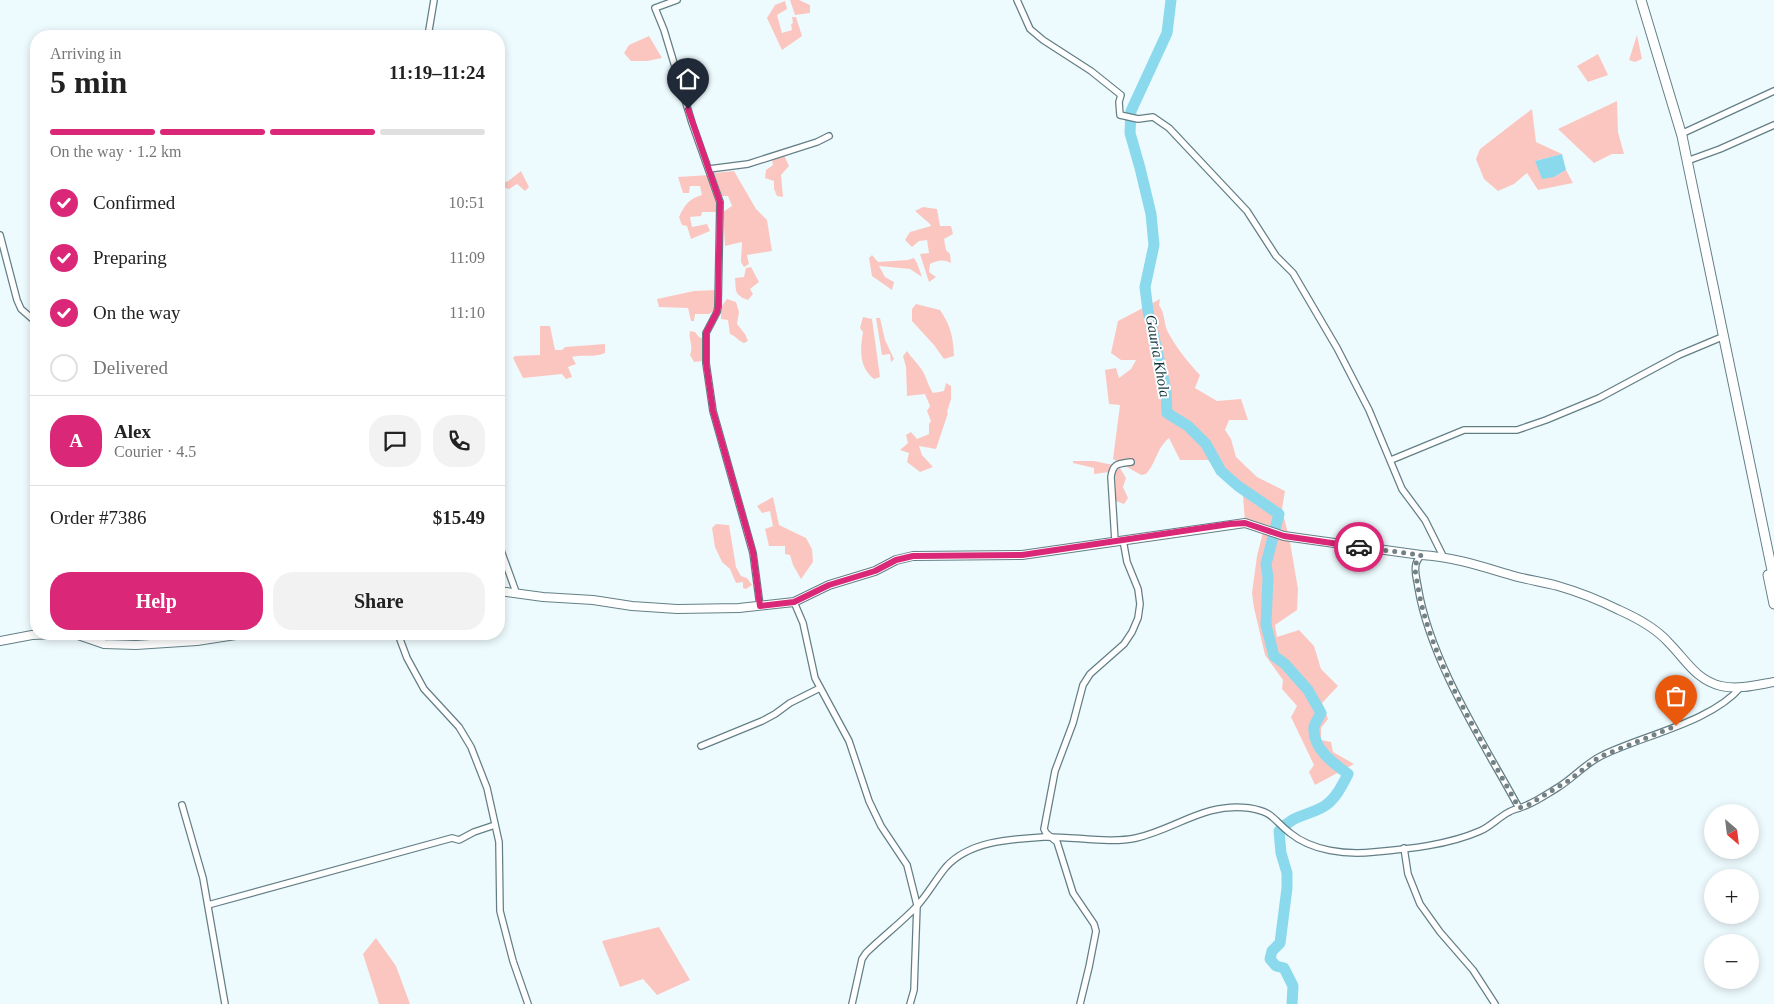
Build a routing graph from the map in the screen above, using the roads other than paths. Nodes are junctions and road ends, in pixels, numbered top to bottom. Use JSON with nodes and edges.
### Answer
{"nodes":[{"id":1,"x":434,"y":0,"type":"edge"},
{"id":2,"x":677,"y":0,"type":"edge"},
{"id":3,"x":1017,"y":0,"type":"edge"},
{"id":4,"x":1643,"y":0,"type":"edge"},
{"id":5,"x":429,"y":30,"type":"edge"},
{"id":6,"x":1774,"y":91,"type":"edge"},
{"id":7,"x":1774,"y":126,"type":"edge"},
{"id":8,"x":1681,"y":134,"type":"junction"},
{"id":9,"x":829,"y":136,"type":"dead end"},
{"id":10,"x":1687,"y":161,"type":"junction"},
{"id":11,"x":709,"y":169,"type":"junction"},
{"id":12,"x":0,"y":235,"type":"edge"},
{"id":13,"x":30,"y":317,"type":"edge"},
{"id":14,"x":1722,"y":337,"type":"junction"},
{"id":15,"x":1735,"y":396,"type":"junction"},
{"id":16,"x":1391,"y":460,"type":"junction"},
{"id":17,"x":1131,"y":462,"type":"dead end"},
{"id":18,"x":1119,"y":540,"type":"junction"},
{"id":19,"x":1421,"y":555,"type":"junction"},
{"id":20,"x":1443,"y":556,"type":"junction"},
{"id":21,"x":505,"y":562,"type":"edge"},
{"id":22,"x":1774,"y":580,"type":"edge"},
{"id":23,"x":505,"y":591,"type":"edge"},
{"id":24,"x":516,"y":592,"type":"junction"},
{"id":25,"x":794,"y":602,"type":"junction"},
{"id":26,"x":1774,"y":604,"type":"edge"},
{"id":27,"x":760,"y":606,"type":"junction"},
{"id":28,"x":30,"y":635,"type":"edge"},
{"id":29,"x":92,"y":640,"type":"edge"},
{"id":30,"x":203,"y":640,"type":"edge"},
{"id":31,"x":400,"y":640,"type":"edge"},
{"id":32,"x":0,"y":641,"type":"edge"},
{"id":33,"x":1774,"y":682,"type":"edge"},
{"id":34,"x":1741,"y":687,"type":"junction"},
{"id":35,"x":820,"y":688,"type":"junction"},
{"id":36,"x":701,"y":746,"type":"dead end"},
{"id":37,"x":182,"y":805,"type":"dead end"},
{"id":38,"x":1519,"y":808,"type":"junction"},
{"id":39,"x":495,"y":825,"type":"junction"},
{"id":40,"x":1050,"y":837,"type":"junction"},
{"id":41,"x":1404,"y":848,"type":"junction"},
{"id":42,"x":208,"y":904,"type":"junction"},
{"id":43,"x":917,"y":905,"type":"junction"},
{"id":44,"x":225,"y":1004,"type":"edge"},
{"id":45,"x":528,"y":1004,"type":"edge"},
{"id":46,"x":852,"y":1004,"type":"edge"},
{"id":47,"x":910,"y":1004,"type":"edge"},
{"id":48,"x":1080,"y":1004,"type":"edge"},
{"id":49,"x":1495,"y":1004,"type":"edge"}],
"edges":[{"from":1,"to":5,"type":"street"},
{"from":2,"to":11,"type":"street"},
{"from":3,"to":16,"type":"street"},
{"from":4,"to":8,"type":"main road"},
{"from":6,"to":8,"type":"street"},
{"from":7,"to":10,"type":"street"},
{"from":8,"to":10,"type":"main road"},
{"from":9,"to":11,"type":"street"},
{"from":10,"to":14,"type":"main road"},
{"from":11,"to":27,"type":"street"},
{"from":12,"to":13,"type":"street"},
{"from":14,"to":15,"type":"main road"},
{"from":14,"to":16,"type":"street"},
{"from":15,"to":22,"type":"main road"},
{"from":15,"to":26,"type":"main road"},
{"from":16,"to":20,"type":"street"},
{"from":17,"to":18,"type":"street"},
{"from":18,"to":19,"type":"street"},
{"from":18,"to":25,"type":"street"},
{"from":18,"to":40,"type":"street"},
{"from":19,"to":20,"type":"street"},
{"from":19,"to":38,"type":"street"},
{"from":20,"to":34,"type":"street"},
{"from":21,"to":24,"type":"street"},
{"from":23,"to":24,"type":"street"},
{"from":24,"to":27,"type":"street"},
{"from":25,"to":27,"type":"street"},
{"from":25,"to":35,"type":"street"},
{"from":28,"to":32,"type":"street"},
{"from":29,"to":30,"type":"street"},
{"from":31,"to":39,"type":"street"},
{"from":33,"to":34,"type":"street"},
{"from":34,"to":38,"type":"street"},
{"from":35,"to":36,"type":"street"},
{"from":35,"to":43,"type":"street"},
{"from":37,"to":42,"type":"street"},
{"from":38,"to":41,"type":"street"},
{"from":39,"to":42,"type":"street"},
{"from":39,"to":45,"type":"street"},
{"from":40,"to":41,"type":"street"},
{"from":40,"to":43,"type":"street"},
{"from":40,"to":48,"type":"street"},
{"from":41,"to":49,"type":"street"},
{"from":42,"to":44,"type":"street"},
{"from":43,"to":46,"type":"street"},
{"from":43,"to":47,"type":"street"}]}
